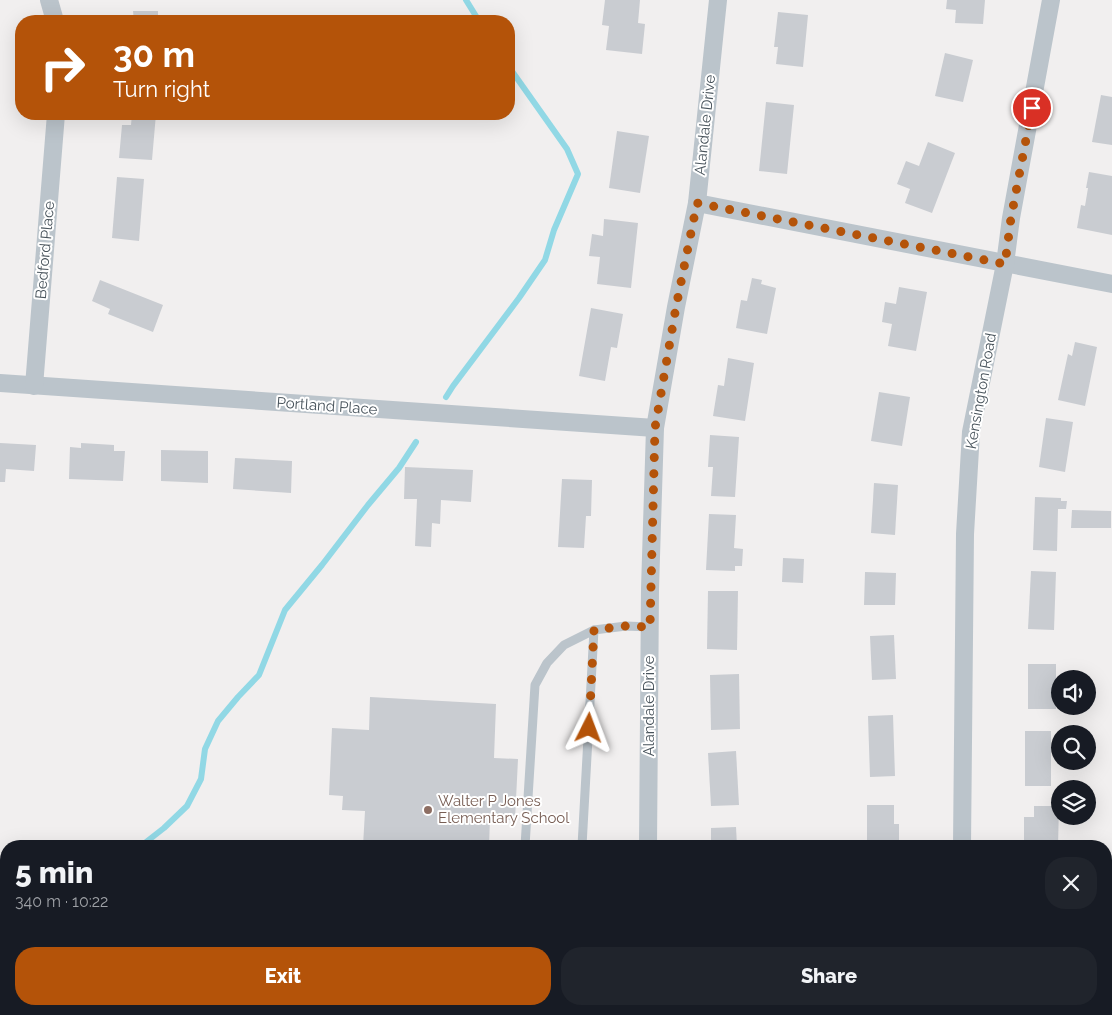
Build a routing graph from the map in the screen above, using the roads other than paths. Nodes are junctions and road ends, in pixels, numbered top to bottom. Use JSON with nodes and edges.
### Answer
{"nodes":[{"id":1,"x":49,"y":0,"type":"edge"},
{"id":2,"x":718,"y":0,"type":"edge"},
{"id":3,"x":1051,"y":0,"type":"edge"},
{"id":4,"x":53,"y":15,"type":"edge"},
{"id":5,"x":56,"y":120,"type":"edge"},
{"id":6,"x":697,"y":203,"type":"junction"},
{"id":7,"x":1005,"y":264,"type":"junction"},
{"id":8,"x":1112,"y":284,"type":"edge"},
{"id":9,"x":0,"y":383,"type":"edge"},
{"id":10,"x":34,"y":386,"type":"junction"},
{"id":11,"x":655,"y":428,"type":"junction"},
{"id":12,"x":650,"y":627,"type":"junction"},
{"id":13,"x":594,"y":630,"type":"junction"},
{"id":14,"x":525,"y":840,"type":"edge"},
{"id":15,"x":582,"y":840,"type":"edge"},
{"id":16,"x":648,"y":840,"type":"edge"},
{"id":17,"x":962,"y":840,"type":"edge"}],
"edges":[{"from":1,"to":4,"type":"street"},
{"from":2,"to":6,"type":"street","name":"Alandale Drive"},
{"from":3,"to":7,"type":"street","name":"Kensington Road"},
{"from":5,"to":10,"type":"street","name":"Bedford Place"},
{"from":6,"to":7,"type":"street"},
{"from":6,"to":11,"type":"street","name":"Alandale Drive"},
{"from":7,"to":8,"type":"street"},
{"from":7,"to":17,"type":"street","name":"Kensington Road"},
{"from":9,"to":10,"type":"street","name":"Portland Place"},
{"from":10,"to":11,"type":"street","name":"Portland Place"},
{"from":11,"to":12,"type":"street","name":"Alandale Drive"},
{"from":12,"to":13,"type":"lane"},
{"from":12,"to":16,"type":"street","name":"Alandale Drive"},
{"from":13,"to":14,"type":"lane"},
{"from":13,"to":15,"type":"lane"}]}
